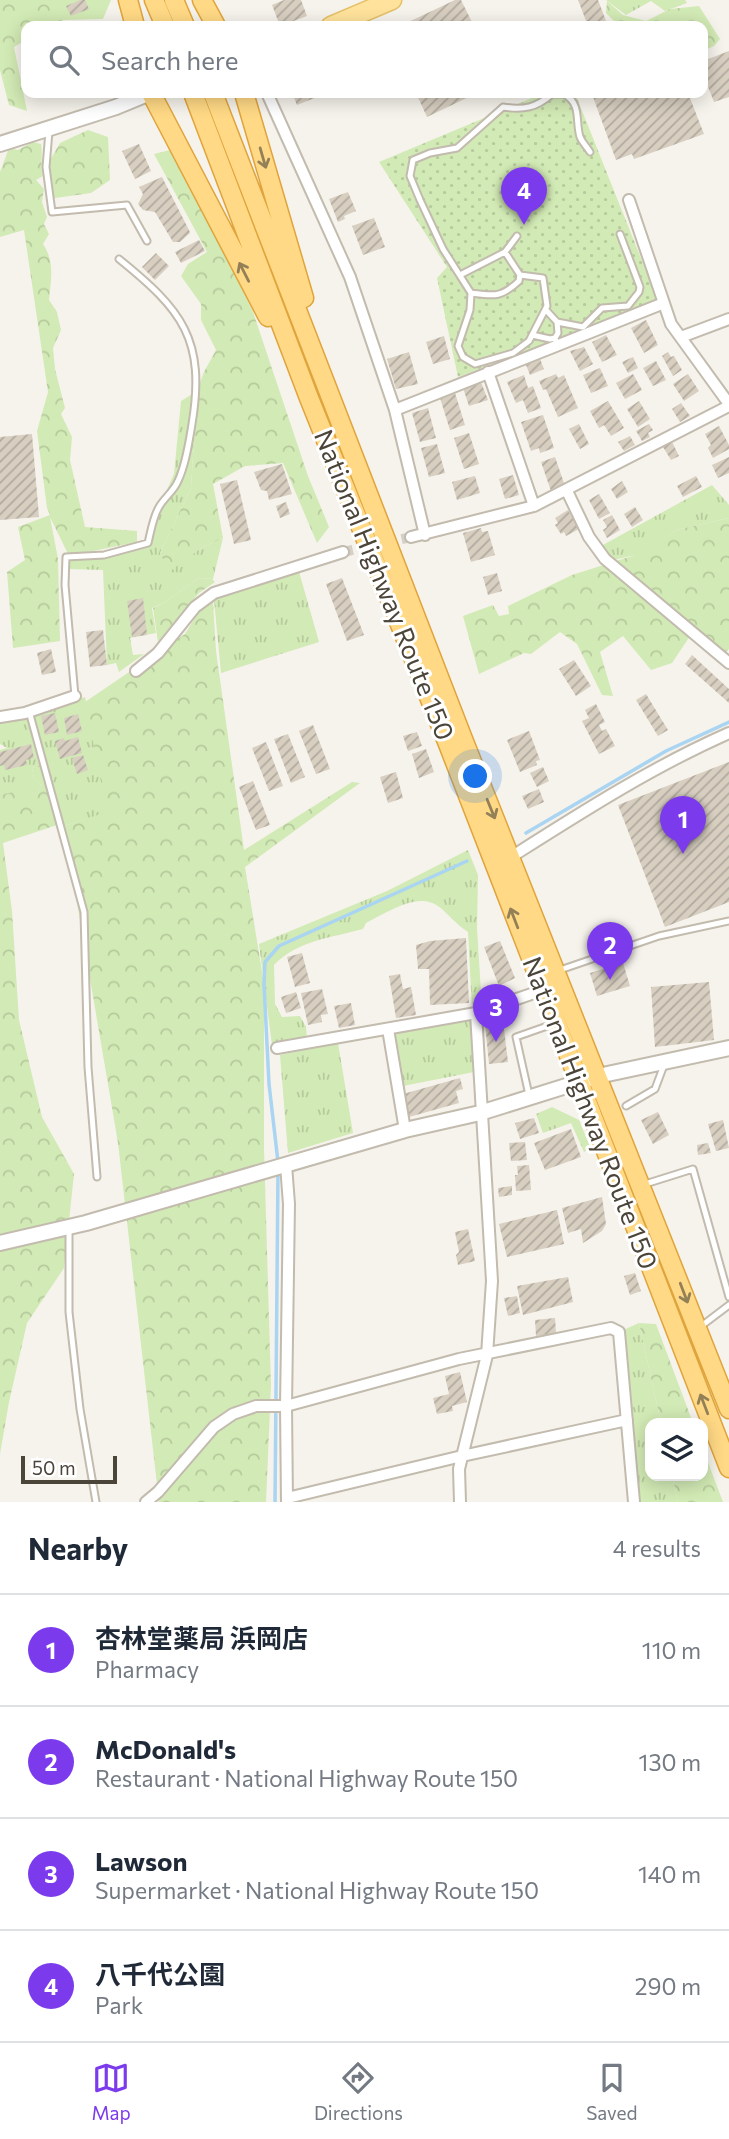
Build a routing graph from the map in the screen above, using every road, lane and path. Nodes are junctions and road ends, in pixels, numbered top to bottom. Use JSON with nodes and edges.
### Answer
{"nodes":[{"id":1,"x":128,"y":0,"type":"edge"},
{"id":2,"x":154,"y":0,"type":"edge"},
{"id":3,"x":174,"y":0,"type":"edge"},
{"id":4,"x":202,"y":0,"type":"edge"},
{"id":5,"x":392,"y":0,"type":"edge"},
{"id":6,"x":134,"y":21,"type":"edge"},
{"id":7,"x":163,"y":21,"type":"edge"},
{"id":8,"x":183,"y":21,"type":"edge"},
{"id":9,"x":213,"y":21,"type":"edge"},
{"id":10,"x":343,"y":21,"type":"edge"},
{"id":11,"x":136,"y":98,"type":"edge"},
{"id":12,"x":154,"y":98,"type":"edge"},
{"id":13,"x":195,"y":98,"type":"edge"},
{"id":14,"x":214,"y":98,"type":"edge"},
{"id":15,"x":245,"y":98,"type":"edge"},
{"id":16,"x":269,"y":98,"type":"edge"},
{"id":17,"x":548,"y":98,"type":"edge"},
{"id":18,"x":569,"y":98,"type":"edge"},
{"id":19,"x":49,"y":128,"type":"junction"},
{"id":20,"x":0,"y":144,"type":"edge"},
{"id":21,"x":590,"y":152,"type":"dead end"},
{"id":22,"x":629,"y":200,"type":"dead end"},
{"id":23,"x":620,"y":234,"type":"dead end"},
{"id":24,"x":517,"y":236,"type":"dead end"},
{"id":25,"x":147,"y":241,"type":"dead end"},
{"id":26,"x":505,"y":252,"type":"junction"},
{"id":27,"x":119,"y":259,"type":"dead end"},
{"id":28,"x":460,"y":275,"type":"junction"},
{"id":29,"x":520,"y":275,"type":"junction"},
{"id":30,"x":471,"y":293,"type":"junction"},
{"id":31,"x":664,"y":303,"type":"junction"},
{"id":32,"x":546,"y":310,"type":"junction"},
{"id":33,"x":729,"y":319,"type":"edge"},
{"id":34,"x":558,"y":322,"type":"junction"},
{"id":35,"x":532,"y":335,"type":"junction"},
{"id":36,"x":681,"y":337,"type":"junction"},
{"id":37,"x":556,"y":341,"type":"junction"},
{"id":38,"x":488,"y":372,"type":"junction"},
{"id":39,"x":331,"y":395,"type":"junction"},
{"id":40,"x":309,"y":398,"type":"junction"},
{"id":41,"x":729,"y":405,"type":"edge"},
{"id":42,"x":395,"y":410,"type":"junction"},
{"id":43,"x":567,"y":491,"type":"junction"},
{"id":44,"x":534,"y":506,"type":"junction"},
{"id":45,"x":425,"y":535,"type":"junction"},
{"id":46,"x":411,"y":537,"type":"tunnel mouth"},
{"id":47,"x":343,"y":552,"type":"tunnel mouth"},
{"id":48,"x":729,"y":663,"type":"edge"},
{"id":49,"x":136,"y":671,"type":"dead end"},
{"id":50,"x":75,"y":696,"type":"joint"},
{"id":51,"x":29,"y":711,"type":"junction"},
{"id":52,"x":0,"y":717,"type":"edge"},
{"id":53,"x":729,"y":733,"type":"edge"},
{"id":54,"x":511,"y":857,"type":"junction"},
{"id":55,"x":729,"y":922,"type":"edge"},
{"id":56,"x":557,"y":971,"type":"junction"},
{"id":57,"x":542,"y":990,"type":"junction"},
{"id":58,"x":476,"y":1013,"type":"junction"},
{"id":59,"x":556,"y":1023,"type":"junction"},
{"id":60,"x":388,"y":1029,"type":"junction"},
{"id":61,"x":277,"y":1048,"type":"dead end"},
{"id":62,"x":729,"y":1048,"type":"edge"},
{"id":63,"x":665,"y":1062,"type":"junction"},
{"id":64,"x":598,"y":1076,"type":"junction"},
{"id":65,"x":580,"y":1083,"type":"junction"},
{"id":66,"x":530,"y":1098,"type":"junction"},
{"id":67,"x":626,"y":1106,"type":"dead end"},
{"id":68,"x":480,"y":1113,"type":"junction"},
{"id":69,"x":405,"y":1130,"type":"junction"},
{"id":70,"x":286,"y":1165,"type":"junction"},
{"id":71,"x":97,"y":1177,"type":"dead end"},
{"id":72,"x":641,"y":1186,"type":"junction"},
{"id":73,"x":69,"y":1228,"type":"junction"},
{"id":74,"x":0,"y":1243,"type":"edge"},
{"id":75,"x":729,"y":1297,"type":"edge"},
{"id":76,"x":729,"y":1305,"type":"edge"},
{"id":77,"x":698,"y":1329,"type":"junction"},
{"id":78,"x":487,"y":1354,"type":"junction"},
{"id":79,"x":286,"y":1406,"type":"junction"},
{"id":80,"x":729,"y":1409,"type":"edge"},
{"id":81,"x":627,"y":1420,"type":"junction"},
{"id":82,"x":723,"y":1437,"type":"edge"},
{"id":83,"x":461,"y":1456,"type":"junction"},
{"id":84,"x":729,"y":1468,"type":"edge"},
{"id":85,"x":287,"y":1500,"type":"edge"},
{"id":86,"x":96,"y":1502,"type":"edge"},
{"id":87,"x":146,"y":1502,"type":"edge"},
{"id":88,"x":460,"y":1502,"type":"edge"},
{"id":89,"x":634,"y":1502,"type":"edge"}],
"edges":[{"from":1,"to":6,"type":"highway"},
{"from":2,"to":7,"type":"highway"},
{"from":3,"to":8,"type":"highway"},
{"from":4,"to":9,"type":"highway"},
{"from":5,"to":10,"type":"main road"},
{"from":11,"to":19,"type":"street"},
{"from":40,"to":12,"type":"highway","one_way":true},
{"from":13,"to":40,"type":"highway","name":"National Highway Route 150"},
{"from":14,"to":39,"type":"highway","name":"National Highway Route 150"},
{"from":15,"to":39,"type":"highway","one_way":true},
{"from":16,"to":42,"type":"street"},
{"from":17,"to":28,"type":"lane"},
{"from":18,"to":21,"type":"lane"},
{"from":19,"to":20,"type":"street"},
{"from":19,"to":25,"type":"lane"},
{"from":22,"to":31,"type":"street"},
{"from":23,"to":34,"type":"lane"},
{"from":24,"to":26,"type":"lane"},
{"from":26,"to":28,"type":"lane"},
{"from":26,"to":29,"type":"lane"},
{"from":27,"to":50,"type":"lane"},
{"from":28,"to":30,"type":"lane"},
{"from":29,"to":30,"type":"lane"},
{"from":29,"to":32,"type":"lane"},
{"from":30,"to":35,"type":"lane"},
{"from":31,"to":36,"type":"street"},
{"from":31,"to":37,"type":"street"},
{"from":32,"to":34,"type":"lane"},
{"from":32,"to":35,"type":"lane"},
{"from":33,"to":36,"type":"street"},
{"from":34,"to":37,"type":"lane"},
{"from":35,"to":37,"type":"lane"},
{"from":36,"to":41,"type":"street"},
{"from":37,"to":38,"type":"street"},
{"from":38,"to":42,"type":"street"},
{"from":38,"to":44,"type":"street"},
{"from":39,"to":54,"type":"highway","name":"National Highway Route 150","one_way":true},
{"from":57,"to":40,"type":"highway","name":"National Highway Route 150","one_way":true},
{"from":41,"to":43,"type":"street"},
{"from":42,"to":45,"type":"street"},
{"from":43,"to":44,"type":"street"},
{"from":43,"to":48,"type":"street"},
{"from":44,"to":45,"type":"street"},
{"from":45,"to":46,"type":"street"},
{"from":47,"to":49,"type":"street"},
{"from":50,"to":51,"type":"street"},
{"from":51,"to":52,"type":"street"},
{"from":51,"to":71,"type":"lane"},
{"from":53,"to":54,"type":"street"},
{"from":54,"to":56,"type":"highway","name":"National Highway Route 150"},
{"from":55,"to":56,"type":"lane"},
{"from":56,"to":64,"type":"highway","name":"National Highway Route 150"},
{"from":57,"to":58,"type":"street"},
{"from":57,"to":59,"type":"highway","name":"National Highway Route 150"},
{"from":58,"to":60,"type":"street"},
{"from":58,"to":68,"type":"street"},
{"from":59,"to":65,"type":"highway","name":"National Highway Route 150"},
{"from":59,"to":66,"type":"lane"},
{"from":60,"to":61,"type":"street"},
{"from":60,"to":69,"type":"street"},
{"from":62,"to":63,"type":"street"},
{"from":63,"to":64,"type":"street"},
{"from":63,"to":67,"type":"lane"},
{"from":64,"to":65,"type":"street"},
{"from":64,"to":72,"type":"highway","name":"National Highway Route 150"},
{"from":65,"to":66,"type":"street"},
{"from":82,"to":65,"type":"highway","name":"National Highway Route 150","one_way":true},
{"from":66,"to":68,"type":"street"},
{"from":68,"to":69,"type":"street"},
{"from":68,"to":78,"type":"street"},
{"from":69,"to":70,"type":"street"},
{"from":70,"to":73,"type":"street"},
{"from":70,"to":79,"type":"street"},
{"from":72,"to":75,"type":"lane"},
{"from":72,"to":77,"type":"highway","name":"National Highway Route 150","one_way":true},
{"from":73,"to":74,"type":"street"},
{"from":73,"to":86,"type":"lane"},
{"from":76,"to":77,"type":"lane"},
{"from":77,"to":80,"type":"highway","name":"National Highway Route 150"},
{"from":78,"to":79,"type":"street"},
{"from":78,"to":81,"type":"street"},
{"from":78,"to":83,"type":"street"},
{"from":79,"to":85,"type":"street"},
{"from":79,"to":87,"type":"street"},
{"from":81,"to":83,"type":"street"},
{"from":81,"to":89,"type":"street"},
{"from":82,"to":84,"type":"highway","name":"National Highway Route 150"},
{"from":83,"to":85,"type":"street"},
{"from":83,"to":88,"type":"street"}]}
